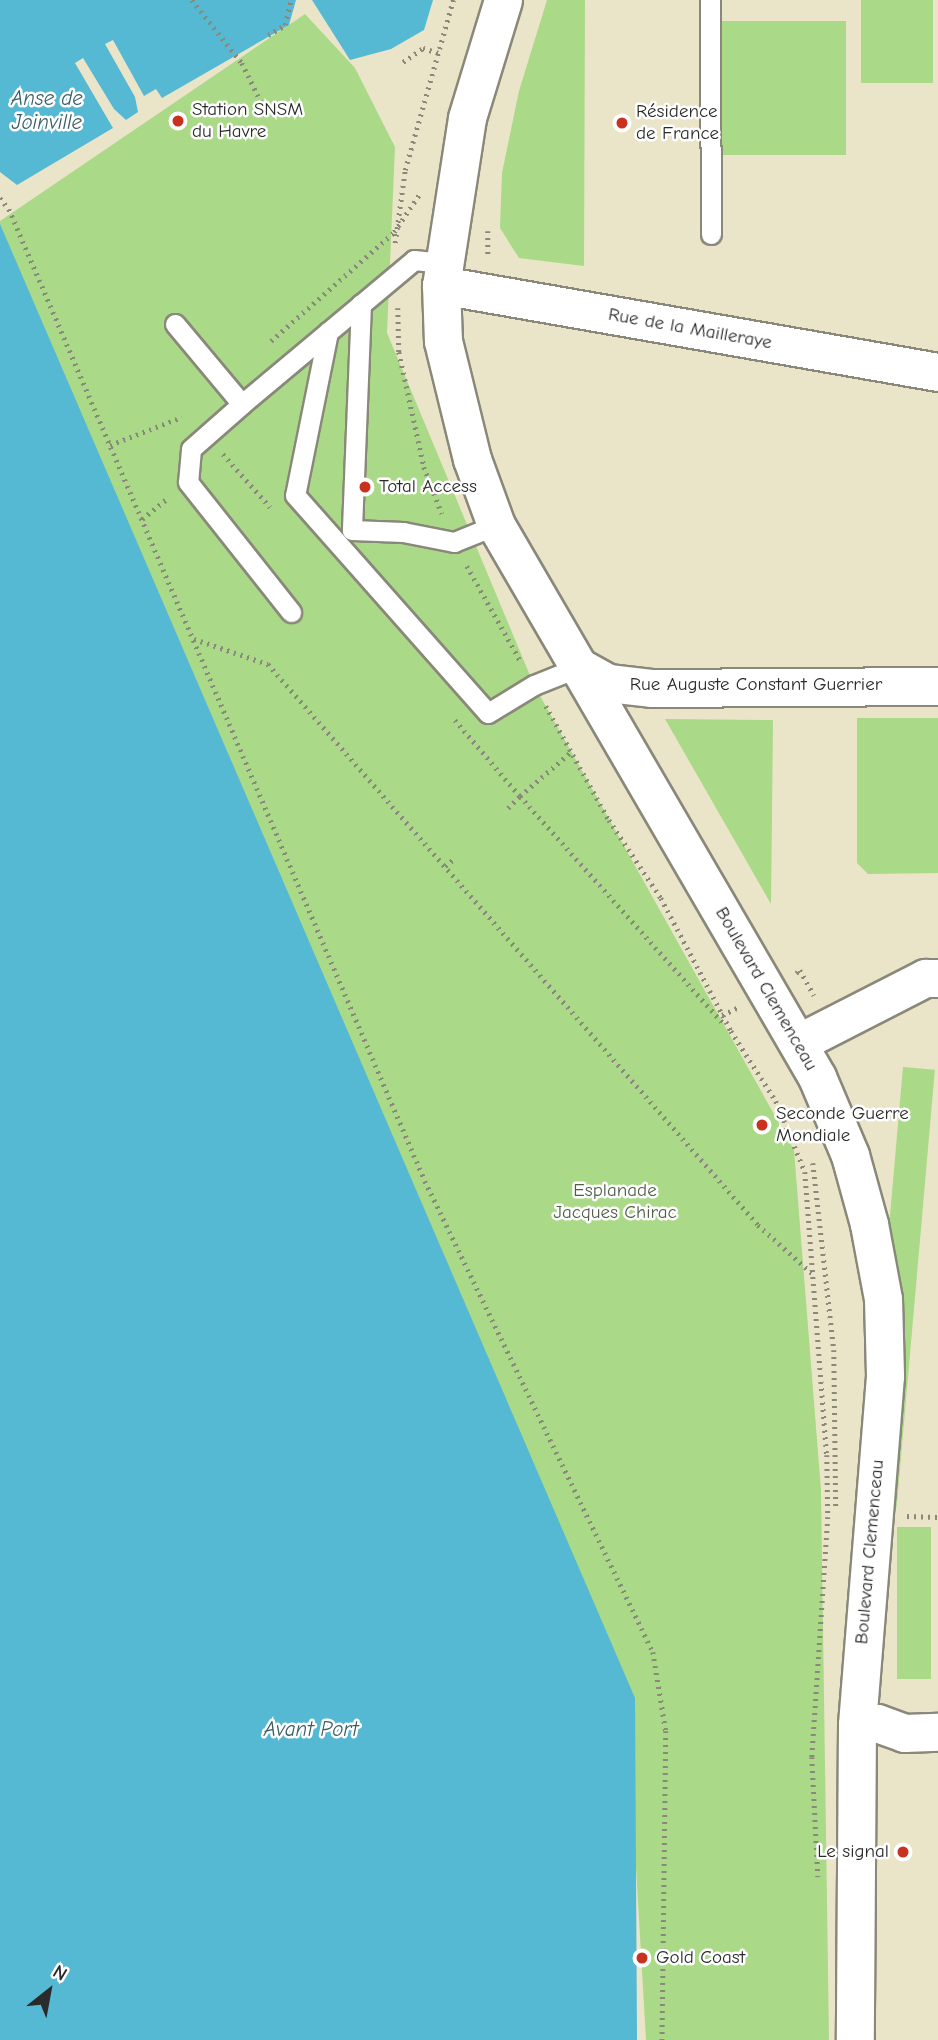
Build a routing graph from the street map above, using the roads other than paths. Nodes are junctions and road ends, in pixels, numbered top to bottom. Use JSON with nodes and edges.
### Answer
{"nodes":[{"id":1,"x":503,"y":0,"type":"edge"},
{"id":2,"x":710,"y":0,"type":"edge"},
{"id":3,"x":711,"y":234,"type":"dead end"},
{"id":4,"x":433,"y":270,"type":"junction"},
{"id":5,"x":361,"y":304,"type":"junction"},
{"id":6,"x":175,"y":324,"type":"dead end"},
{"id":7,"x":328,"y":332,"type":"junction"},
{"id":8,"x":938,"y":372,"type":"edge"},
{"id":9,"x":242,"y":404,"type":"junction"},
{"id":10,"x":496,"y":525,"type":"junction"},
{"id":11,"x":291,"y":612,"type":"dead end"},
{"id":12,"x":579,"y":667,"type":"junction"},
{"id":13,"x":938,"y":686,"type":"edge"},
{"id":14,"x":938,"y":978,"type":"edge"},
{"id":15,"x":797,"y":1043,"type":"junction"},
{"id":16,"x":857,"y":1724,"type":"junction"},
{"id":17,"x":938,"y":1732,"type":"edge"},
{"id":18,"x":855,"y":2040,"type":"edge"}],
"edges":[{"from":1,"to":4,"type":"street","name":"Boulevard Clemenceau"},
{"from":2,"to":3,"type":"lane"},
{"from":4,"to":5,"type":"lane"},
{"from":4,"to":8,"type":"street","name":"Rue de la Mailleraye"},
{"from":4,"to":10,"type":"street","name":"Boulevard Clemenceau"},
{"from":5,"to":7,"type":"lane"},
{"from":5,"to":10,"type":"lane"},
{"from":6,"to":9,"type":"lane"},
{"from":7,"to":9,"type":"lane"},
{"from":7,"to":12,"type":"lane"},
{"from":9,"to":11,"type":"lane"},
{"from":10,"to":12,"type":"street","name":"Boulevard Clemenceau"},
{"from":12,"to":13,"type":"street","name":"Rue Auguste Constant Guerrier"},
{"from":12,"to":15,"type":"street","name":"Boulevard Clemenceau"},
{"from":14,"to":15,"type":"street"},
{"from":15,"to":16,"type":"street","name":"Boulevard Clemenceau"},
{"from":16,"to":17,"type":"street"},
{"from":16,"to":18,"type":"street","name":"Boulevard Clemenceau"}]}
